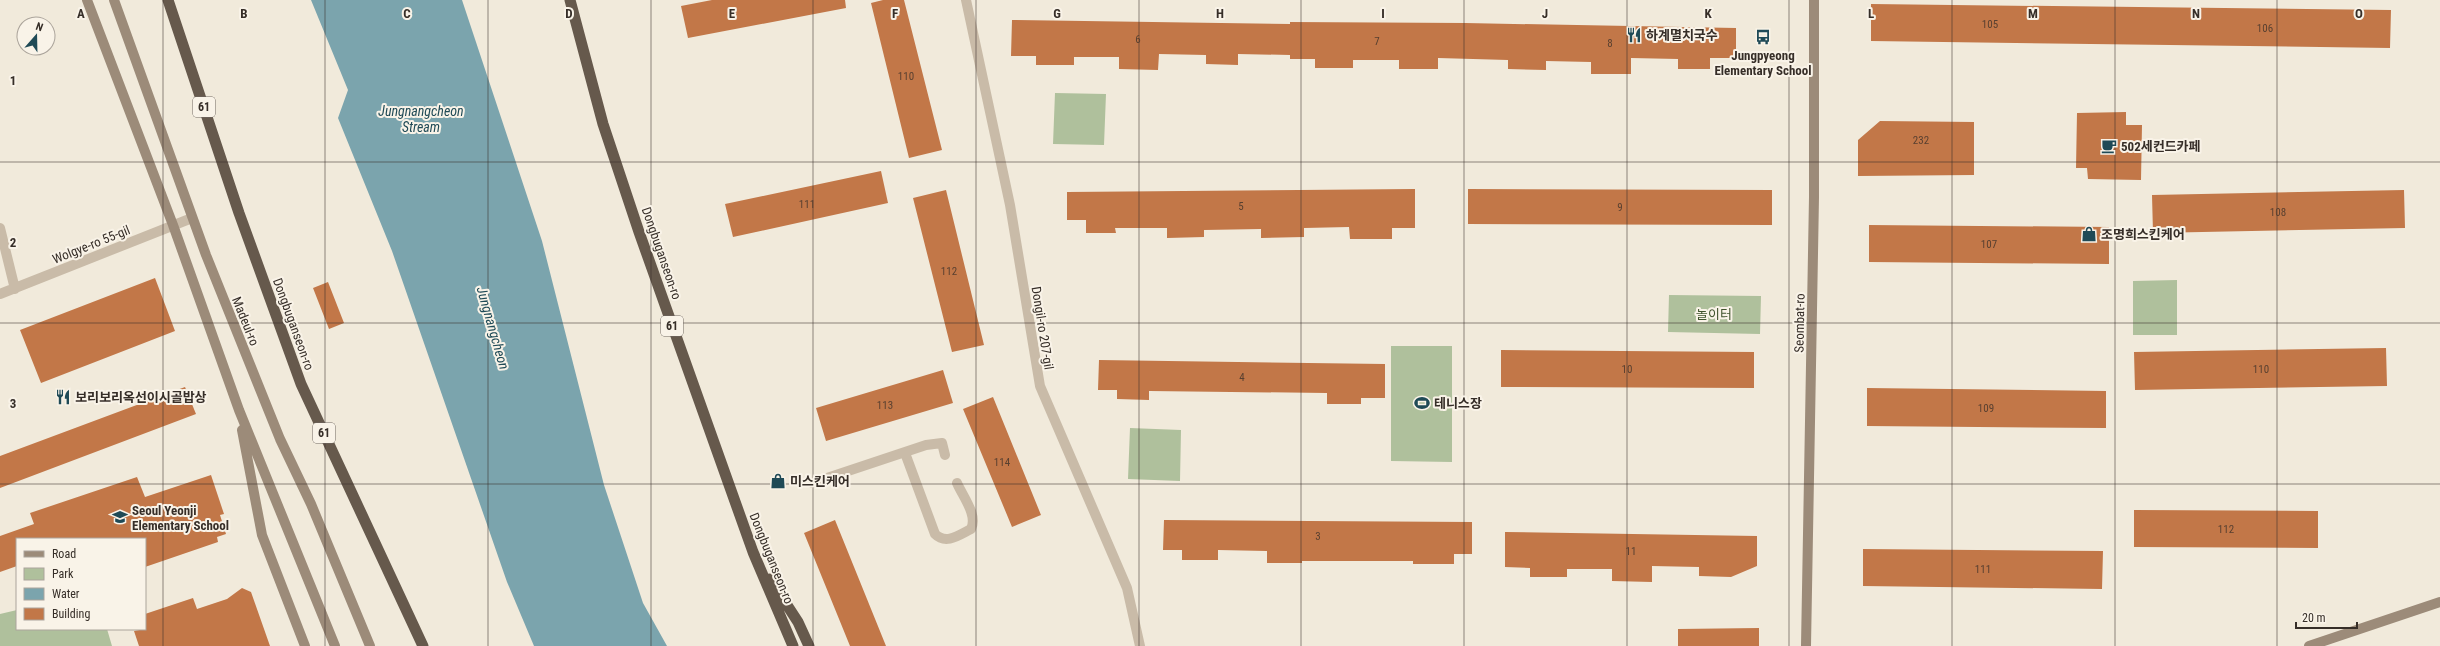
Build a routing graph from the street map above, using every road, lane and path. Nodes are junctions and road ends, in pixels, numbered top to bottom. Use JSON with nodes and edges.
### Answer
{"nodes":[{"id":1,"x":87,"y":0,"type":"edge"},
{"id":2,"x":114,"y":0,"type":"edge"},
{"id":3,"x":168,"y":0,"type":"edge"},
{"id":4,"x":570,"y":0,"type":"edge"},
{"id":5,"x":966,"y":0,"type":"edge"},
{"id":6,"x":1814,"y":0,"type":"edge"},
{"id":7,"x":192,"y":218,"type":"junction"},
{"id":8,"x":173,"y":225,"type":"junction"},
{"id":9,"x":0,"y":228,"type":"edge"},
{"id":10,"x":15,"y":288,"type":"junction"},
{"id":11,"x":0,"y":294,"type":"edge"},
{"id":12,"x":239,"y":410,"type":"junction"},
{"id":13,"x":906,"y":453,"type":"junction"},
{"id":14,"x":945,"y":455,"type":"dead end"},
{"id":15,"x":812,"y":483,"type":"dead end"},
{"id":16,"x":957,"y":483,"type":"dead end"},
{"id":17,"x":752,"y":552,"type":"junction"},
{"id":18,"x":2440,"y":602,"type":"edge"},
{"id":19,"x":305,"y":646,"type":"edge"},
{"id":20,"x":335,"y":646,"type":"edge"},
{"id":21,"x":370,"y":646,"type":"edge"},
{"id":22,"x":423,"y":646,"type":"edge"},
{"id":23,"x":793,"y":646,"type":"edge"},
{"id":24,"x":809,"y":646,"type":"edge"},
{"id":25,"x":1140,"y":646,"type":"edge"},
{"id":26,"x":1806,"y":646,"type":"edge"},
{"id":27,"x":2310,"y":646,"type":"edge"}],
"edges":[{"from":1,"to":8,"type":"main road"},
{"from":2,"to":7,"type":"main road","name":"Madeul-ro"},
{"from":3,"to":22,"type":"highway","name":"Dongbuganseon-ro","number":"61"},
{"from":4,"to":17,"type":"highway","name":"Dongbuganseon-ro","number":"61"},
{"from":5,"to":25,"type":"street","name":"Dongil-ro 207-gil"},
{"from":6,"to":26,"type":"main road","name":"Seombat-ro"},
{"from":7,"to":8,"type":"street","name":"Wolgye-ro 55-gil"},
{"from":7,"to":21,"type":"main road","name":"Madeul-ro"},
{"from":8,"to":10,"type":"street","name":"Wolgye-ro 55-gil"},
{"from":8,"to":12,"type":"main road"},
{"from":9,"to":10,"type":"street"},
{"from":10,"to":11,"type":"street","name":"Wolgye-ro 55-gil"},
{"from":12,"to":19,"type":"main road"},
{"from":12,"to":20,"type":"main road"},
{"from":13,"to":14,"type":"street"},
{"from":13,"to":15,"type":"street"},
{"from":13,"to":16,"type":"street"},
{"from":17,"to":23,"type":"highway","name":"Dongbuganseon-ro","number":"61"},
{"from":17,"to":24,"type":"highway"},
{"from":18,"to":27,"type":"main road"}]}
